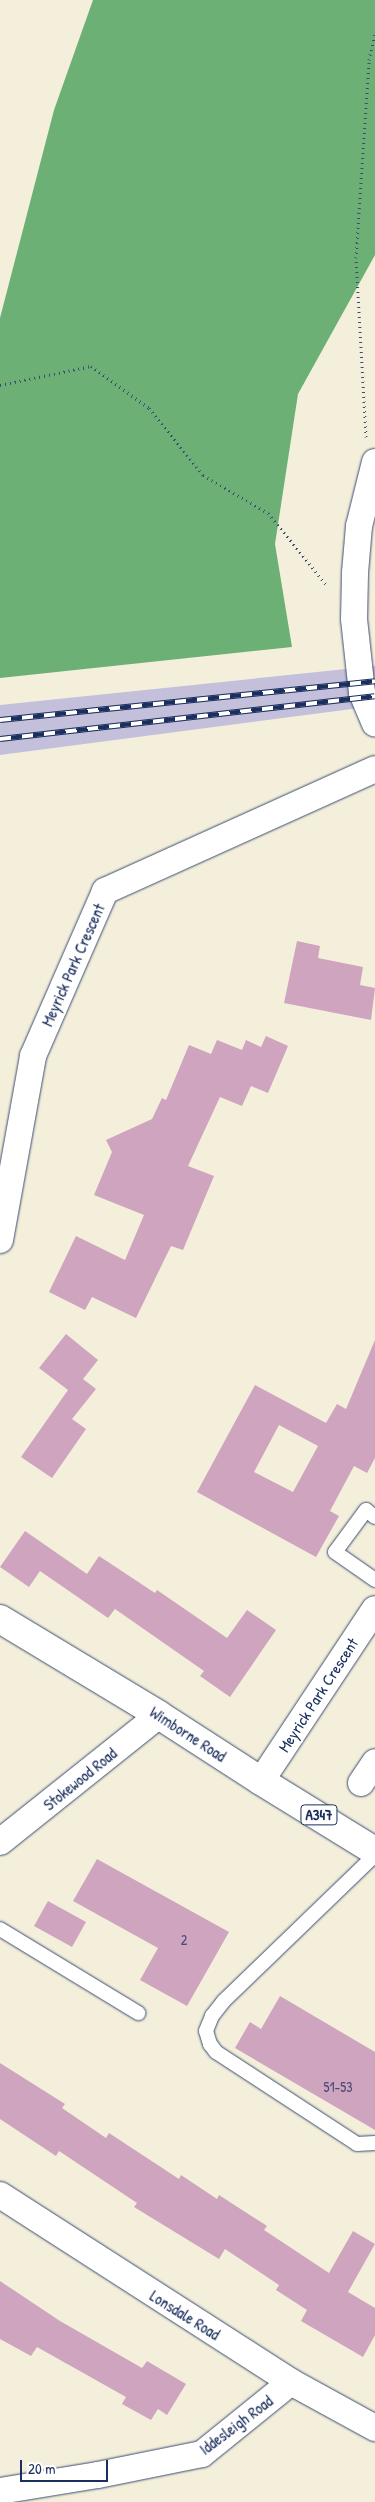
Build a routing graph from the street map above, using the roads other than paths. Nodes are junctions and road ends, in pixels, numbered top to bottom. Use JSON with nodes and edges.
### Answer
{"nodes":[{"id":1,"x":372,"y":471,"type":"edge"},
{"id":2,"x":375,"y":723,"type":"edge"},
{"id":3,"x":375,"y":769,"type":"edge"},
{"id":4,"x":0,"y":1240,"type":"edge"},
{"id":5,"x":375,"y":1517,"type":"edge"},
{"id":6,"x":375,"y":1580,"type":"edge"},
{"id":7,"x":375,"y":1609,"type":"edge"},
{"id":8,"x":0,"y":1619,"type":"edge"},
{"id":9,"x":159,"y":1715,"type":"junction"},
{"id":10,"x":261,"y":1781,"type":"junction"},
{"id":11,"x":0,"y":1842,"type":"edge"},
{"id":12,"x":375,"y":1853,"type":"edge"},
{"id":13,"x":0,"y":1929,"type":"edge"},
{"id":14,"x":138,"y":2013,"type":"dead end"},
{"id":15,"x":375,"y":2143,"type":"edge"},
{"id":16,"x":0,"y":2196,"type":"edge"},
{"id":17,"x":291,"y":2382,"type":"junction"},
{"id":18,"x":375,"y":2428,"type":"edge"},
{"id":19,"x":0,"y":2491,"type":"edge"}],
"edges":[{"from":1,"to":2,"type":"street"},
{"from":3,"to":4,"type":"street","name":"Meyrick Park Crescent"},
{"from":5,"to":6,"type":"lane"},
{"from":7,"to":10,"type":"street","name":"Meyrick Park Crescent"},
{"from":8,"to":9,"type":"main road","name":"Wimborne Road","number":"A347"},
{"from":9,"to":10,"type":"main road","name":"Wimborne Road","number":"A347"},
{"from":9,"to":11,"type":"street","name":"Stokewood Road"},
{"from":10,"to":12,"type":"main road","name":"Wimborne Road","number":"A347"},
{"from":12,"to":15,"type":"lane"},
{"from":13,"to":14,"type":"lane"},
{"from":16,"to":17,"type":"street","name":"Lonsdale Road"},
{"from":17,"to":18,"type":"street","name":"Lonsdale Road"},
{"from":17,"to":19,"type":"street","name":"Iddesleigh Road"}]}
